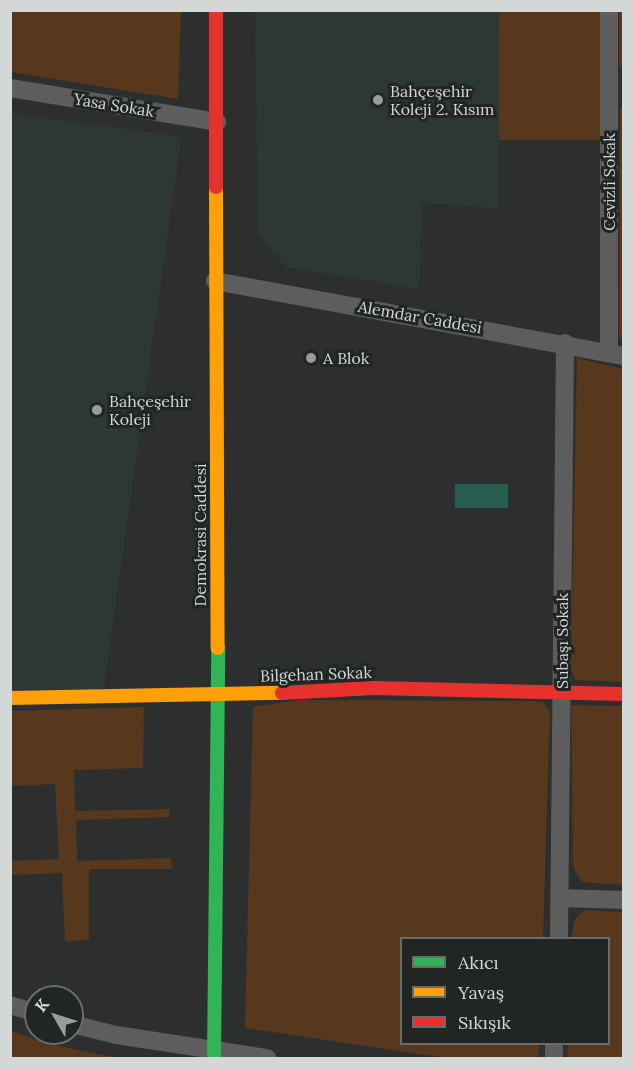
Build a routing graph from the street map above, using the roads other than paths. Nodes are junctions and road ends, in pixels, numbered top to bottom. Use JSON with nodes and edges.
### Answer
{"nodes":[{"id":1,"x":216,"y":10,"type":"edge"},
{"id":2,"x":609,"y":10,"type":"edge"},
{"id":3,"x":10,"y":88,"type":"edge"},
{"id":4,"x":217,"y":122,"type":"junction"},
{"id":5,"x":215,"y":281,"type":"junction"},
{"id":6,"x":565,"y":343,"type":"junction"},
{"id":7,"x":616,"y":355,"type":"edge"},
{"id":8,"x":562,"y":692,"type":"junction"},
{"id":9,"x":624,"y":693,"type":"edge"},
{"id":10,"x":217,"y":695,"type":"junction"},
{"id":11,"x":10,"y":698,"type":"edge"},
{"id":12,"x":560,"y":898,"type":"junction"},
{"id":13,"x":624,"y":900,"type":"edge"},
{"id":14,"x":559,"y":937,"type":"edge"},
{"id":15,"x":84,"y":1027,"type":"edge"},
{"id":16,"x":214,"y":1054,"type":"edge"},
{"id":17,"x":267,"y":1059,"type":"edge"}],
"edges":[{"from":1,"to":4,"type":"main road","name":"Demokrasi Caddesi"},
{"from":2,"to":7,"type":"street","name":"Cevizli Sokak"},
{"from":3,"to":4,"type":"street","name":"Yasa Sokak"},
{"from":4,"to":5,"type":"main road","name":"Demokrasi Caddesi"},
{"from":5,"to":6,"type":"street","name":"Alemdar Caddesi"},
{"from":5,"to":10,"type":"main road","name":"Demokrasi Caddesi"},
{"from":6,"to":7,"type":"street","name":"Alemdar Caddesi"},
{"from":6,"to":8,"type":"street","name":"Subaşı Sokak"},
{"from":8,"to":9,"type":"main road","name":"Bilgehan Sokak"},
{"from":8,"to":10,"type":"main road","name":"Bilgehan Sokak"},
{"from":8,"to":12,"type":"street","name":"Subaşı Sokak"},
{"from":10,"to":11,"type":"main road","name":"Bilgehan Sokak"},
{"from":10,"to":16,"type":"main road","name":"Demokrasi Caddesi"},
{"from":12,"to":13,"type":"street"},
{"from":12,"to":14,"type":"street","name":"Subaşı Sokak"},
{"from":15,"to":16,"type":"street"},
{"from":16,"to":17,"type":"street"}]}
